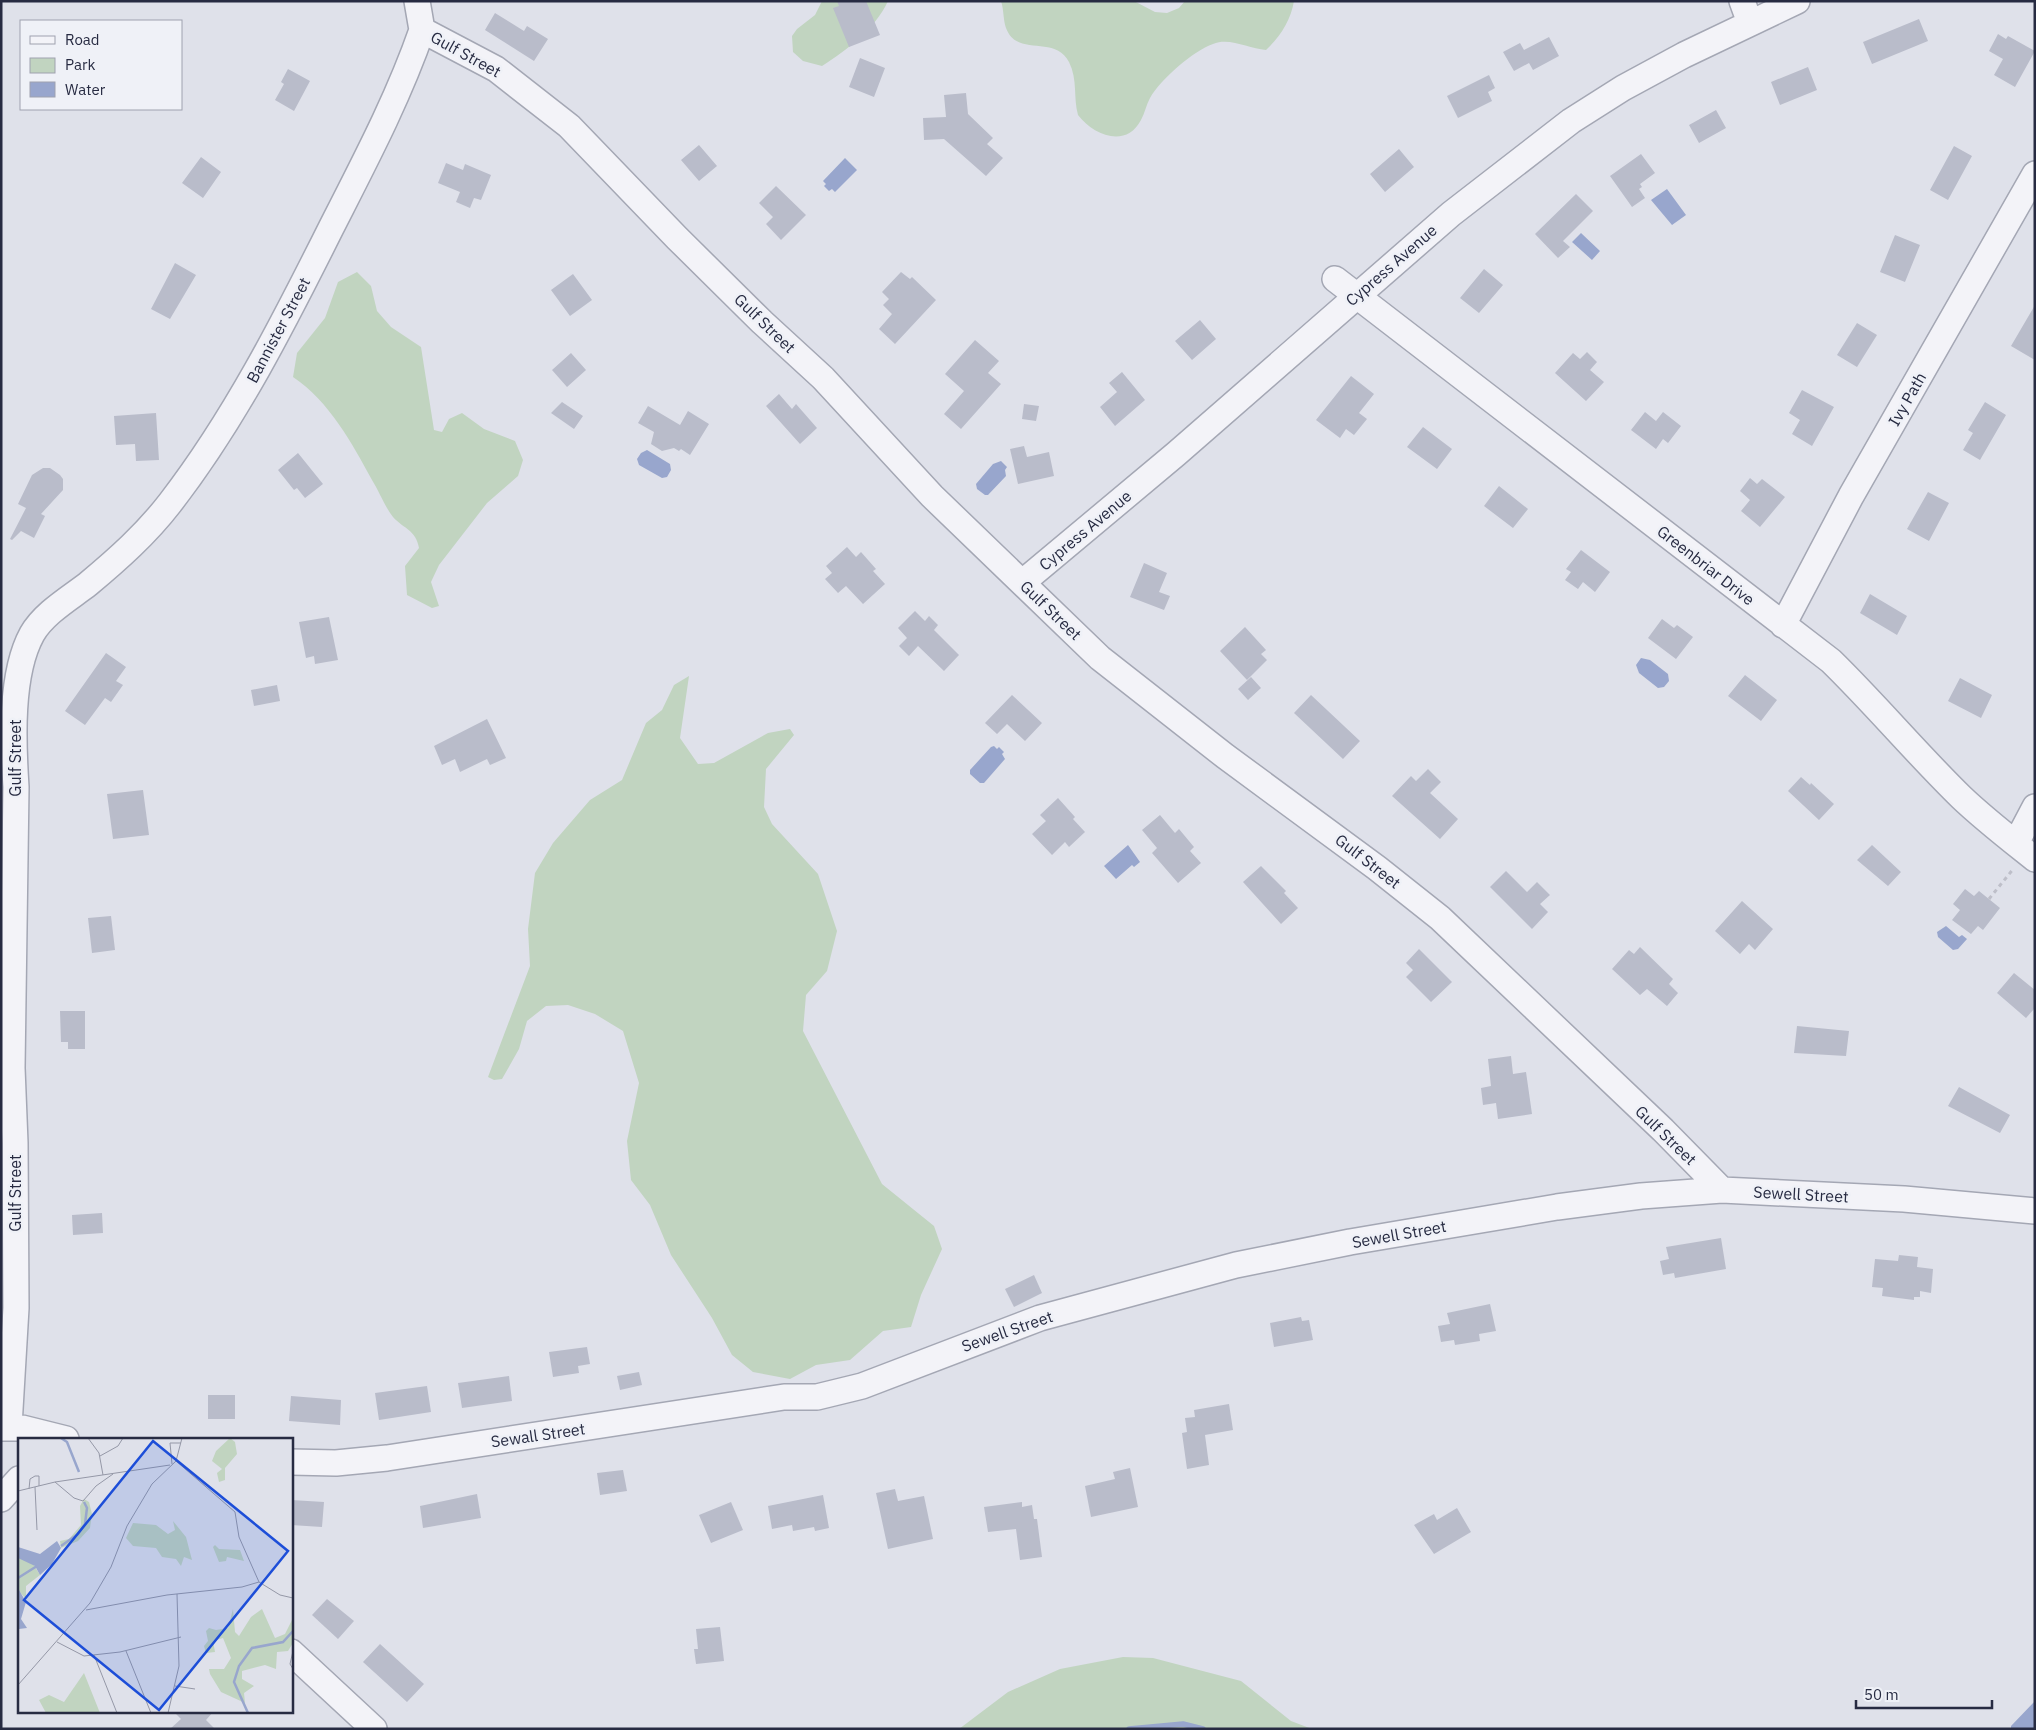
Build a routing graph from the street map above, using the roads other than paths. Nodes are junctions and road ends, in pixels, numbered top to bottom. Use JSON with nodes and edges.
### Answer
{"nodes":[{"id":1,"x":417,"y":1,"type":"edge"},
{"id":2,"x":1797,"y":1,"type":"edge"},
{"id":3,"x":1746,"y":12,"type":"edge"},
{"id":4,"x":422,"y":30,"type":"junction"},
{"id":5,"x":2035,"y":174,"type":"edge"},
{"id":6,"x":1335,"y":279,"type":"dead end"},
{"id":7,"x":1357,"y":294,"type":"junction"},
{"id":8,"x":1023,"y":582,"type":"junction"},
{"id":9,"x":78,"y":592,"type":"joint"},
{"id":10,"x":1783,"y":625,"type":"junction"},
{"id":11,"x":2035,"y":807,"type":"edge"},
{"id":12,"x":2016,"y":843,"type":"junction"},
{"id":13,"x":2025,"y":863,"type":"edge"},
{"id":14,"x":1722,"y":1190,"type":"junction"},
{"id":15,"x":2035,"y":1211,"type":"edge"},
{"id":16,"x":784,"y":1397,"type":"joint"},
{"id":17,"x":5,"y":1427,"type":"edge"},
{"id":18,"x":55,"y":1437,"type":"edge"},
{"id":19,"x":292,"y":1462,"type":"edge"},
{"id":20,"x":18,"y":1480,"type":"edge"},
{"id":21,"x":1,"y":1499,"type":"edge"},
{"id":22,"x":292,"y":1653,"type":"edge"},
{"id":23,"x":374,"y":1729,"type":"edge"}],
"edges":[{"from":1,"to":4,"type":"street","name":"Gulf Street"},
{"from":2,"to":3,"type":"street","name":"Cypress Avenue"},
{"from":3,"to":7,"type":"street","name":"Cypress Avenue"},
{"from":4,"to":8,"type":"street","name":"Gulf Street"},
{"from":4,"to":9,"type":"street","name":"Bannister Street"},
{"from":5,"to":10,"type":"street","name":"Ivy Path"},
{"from":6,"to":7,"type":"street","name":"Greenbriar Drive"},
{"from":7,"to":8,"type":"street","name":"Cypress Avenue"},
{"from":7,"to":10,"type":"street","name":"Greenbriar Drive"},
{"from":8,"to":14,"type":"street","name":"Gulf Street"},
{"from":9,"to":17,"type":"street","name":"Gulf Street"},
{"from":10,"to":12,"type":"street","name":"Greenbriar Drive"},
{"from":11,"to":12,"type":"street"},
{"from":12,"to":13,"type":"street","name":"Greenbriar Drive"},
{"from":14,"to":15,"type":"street","name":"Sewell Street"},
{"from":14,"to":16,"type":"street","name":"Sewell Street"},
{"from":16,"to":19,"type":"street","name":"Sewall Street"},
{"from":17,"to":18,"type":"street"},
{"from":20,"to":21,"type":"street"},
{"from":22,"to":23,"type":"street"}]}
